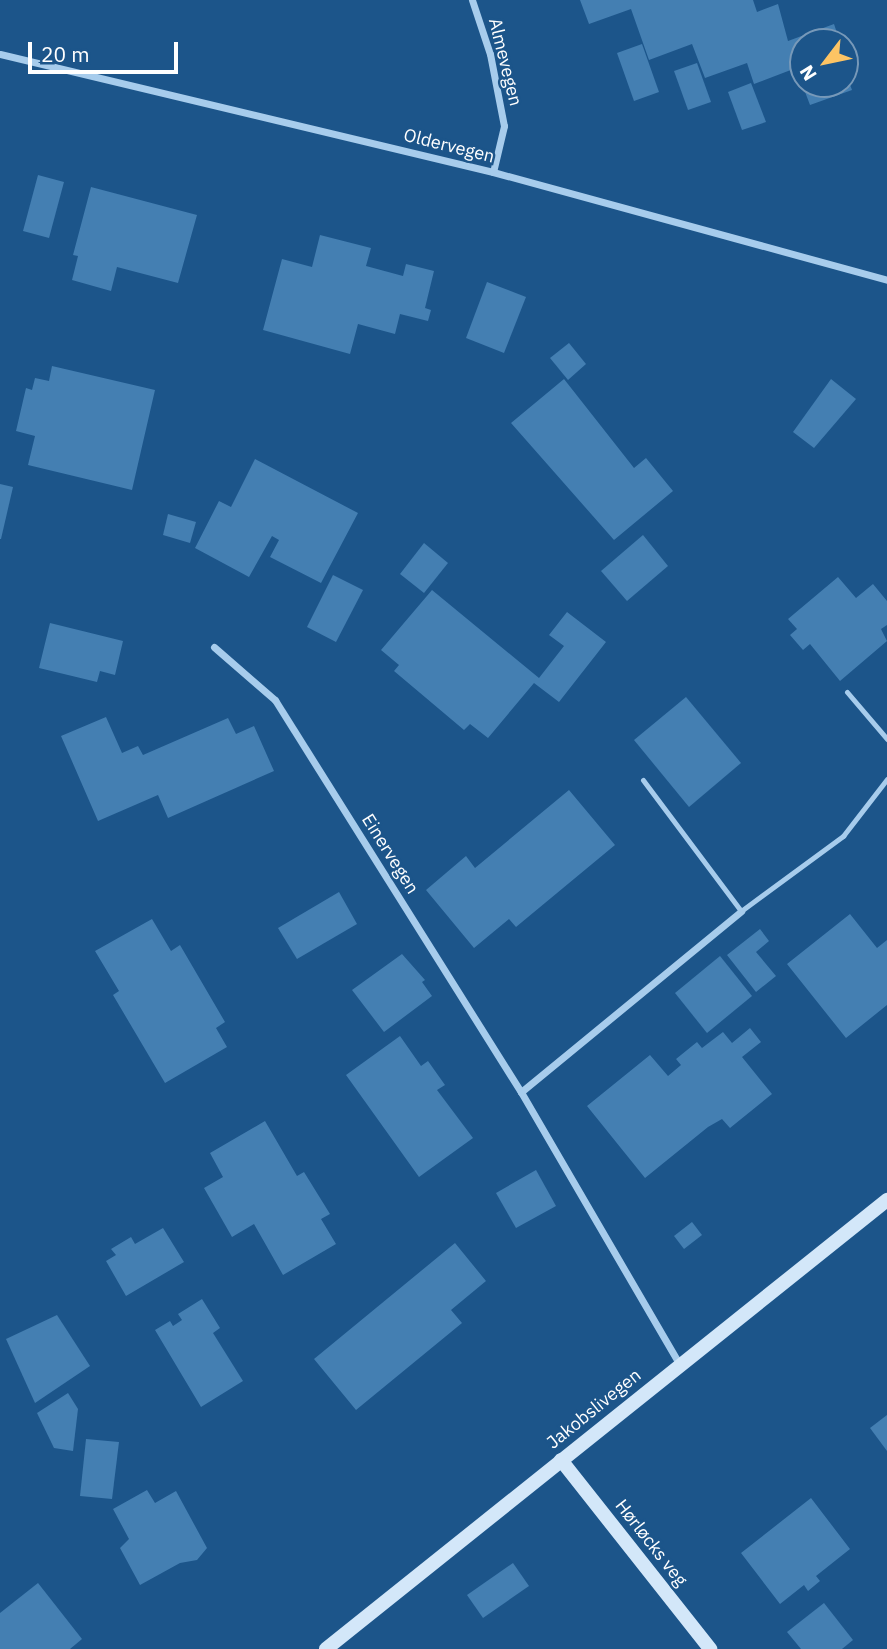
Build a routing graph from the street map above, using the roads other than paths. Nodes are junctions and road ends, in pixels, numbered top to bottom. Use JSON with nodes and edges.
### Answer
{"nodes":[{"id":1,"x":472,"y":0,"type":"edge"},
{"id":2,"x":0,"y":54,"type":"edge"},
{"id":3,"x":494,"y":173,"type":"junction"},
{"id":4,"x":887,"y":280,"type":"edge"},
{"id":5,"x":214,"y":648,"type":"dead end"},
{"id":6,"x":847,"y":692,"type":"dead end"},
{"id":7,"x":887,"y":738,"type":"edge"},
{"id":8,"x":887,"y":779,"type":"edge"},
{"id":9,"x":643,"y":780,"type":"dead end"},
{"id":10,"x":741,"y":911,"type":"junction"},
{"id":11,"x":522,"y":1092,"type":"junction"},
{"id":12,"x":887,"y":1200,"type":"edge"},
{"id":13,"x":680,"y":1365,"type":"junction"},
{"id":14,"x":561,"y":1460,"type":"junction"},
{"id":15,"x":326,"y":1649,"type":"edge"},
{"id":16,"x":710,"y":1649,"type":"edge"}],
"edges":[{"from":1,"to":3,"type":"street","name":"Almevegen"},
{"from":2,"to":3,"type":"street","name":"Oldervegen"},
{"from":3,"to":4,"type":"street","name":"Oldervegen"},
{"from":5,"to":11,"type":"street","name":"Einervegen"},
{"from":6,"to":7,"type":"lane"},
{"from":8,"to":10,"type":"lane"},
{"from":9,"to":10,"type":"lane"},
{"from":10,"to":11,"type":"street"},
{"from":11,"to":13,"type":"street","name":"Einervegen"},
{"from":12,"to":13,"type":"street","name":"Jakobslivegen"},
{"from":13,"to":14,"type":"street","name":"Jakobslivegen"},
{"from":14,"to":15,"type":"street","name":"Jakobslivegen"},
{"from":14,"to":16,"type":"street","name":"Hørløcks veg"}]}
